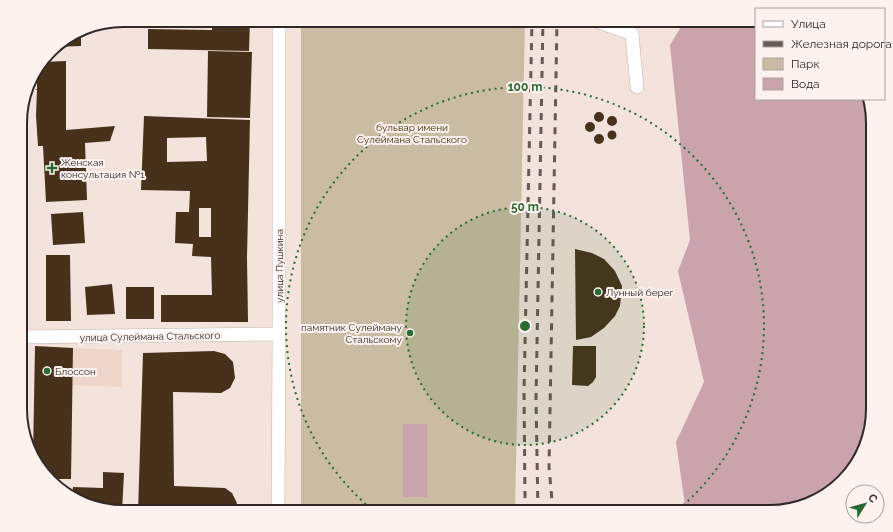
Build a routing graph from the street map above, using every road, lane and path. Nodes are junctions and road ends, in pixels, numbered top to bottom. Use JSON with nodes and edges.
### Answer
{"nodes":[{"id":1,"x":279,"y":27,"type":"edge"},
{"id":2,"x":612,"y":27,"type":"edge"},
{"id":3,"x":636,"y":87,"type":"dead end"},
{"id":4,"x":279,"y":334,"type":"junction"},
{"id":5,"x":27,"y":337,"type":"edge"},
{"id":6,"x":278,"y":505,"type":"edge"}],
"edges":[{"from":1,"to":4,"type":"street","name":"улица Пушкина"},
{"from":2,"to":3,"type":"street"},
{"from":4,"to":5,"type":"street","name":"улица Сулеймана Стальского"},
{"from":4,"to":6,"type":"street","name":"улица Пушкина"}]}
